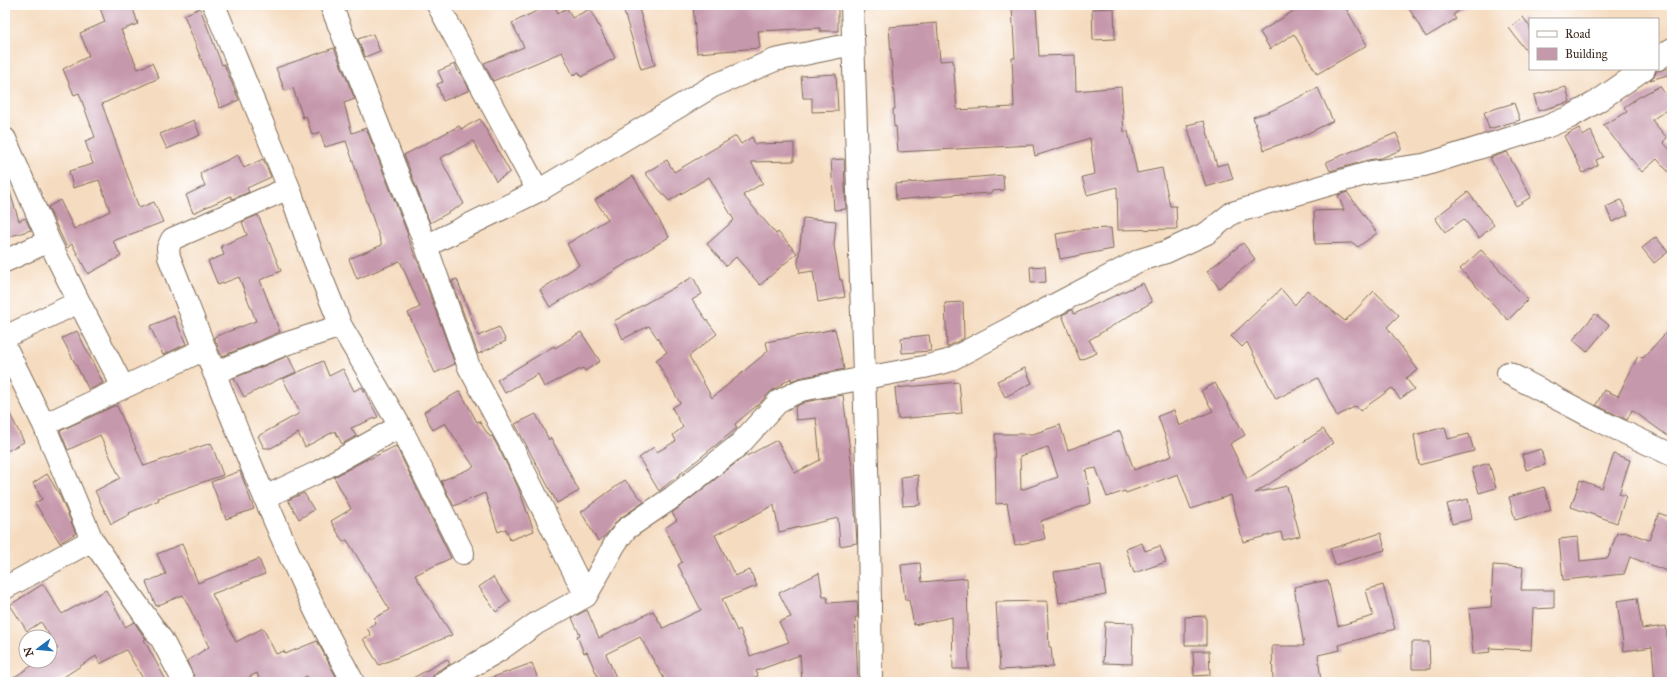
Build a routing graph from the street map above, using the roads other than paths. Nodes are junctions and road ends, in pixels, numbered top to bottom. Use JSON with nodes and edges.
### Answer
{"nodes":[{"id":1,"x":214,"y":5,"type":"edge"},
{"id":2,"x":331,"y":5,"type":"edge"},
{"id":3,"x":438,"y":5,"type":"edge"},
{"id":4,"x":852,"y":5,"type":"edge"},
{"id":5,"x":853,"y":44,"type":"junction"},
{"id":6,"x":1672,"y":49,"type":"edge"},
{"id":7,"x":1659,"y":58,"type":"edge"},
{"id":8,"x":1643,"y":70,"type":"edge"},
{"id":9,"x":5,"y":139,"type":"edge"},
{"id":10,"x":289,"y":188,"type":"junction"},
{"id":11,"x":538,"y":191,"type":"junction"},
{"id":12,"x":49,"y":241,"type":"junction"},
{"id":13,"x":426,"y":246,"type":"junction"},
{"id":14,"x":5,"y":261,"type":"edge"},
{"id":15,"x":79,"y":302,"type":"junction"},
{"id":16,"x":340,"y":326,"type":"junction"},
{"id":17,"x":5,"y":337,"type":"edge"},
{"id":18,"x":5,"y":346,"type":"edge"},
{"id":19,"x":205,"y":349,"type":"junction"},
{"id":20,"x":214,"y":373,"type":"junction"},
{"id":21,"x":1508,"y":373,"type":"dead end"},
{"id":22,"x":864,"y":379,"type":"junction"},
{"id":23,"x":123,"y":387,"type":"junction"},
{"id":24,"x":44,"y":425,"type":"junction"},
{"id":25,"x":400,"y":426,"type":"junction"},
{"id":26,"x":1672,"y":456,"type":"edge"},
{"id":27,"x":265,"y":497,"type":"junction"},
{"id":28,"x":92,"y":540,"type":"junction"},
{"id":29,"x":463,"y":554,"type":"dead end"},
{"id":30,"x":5,"y":588,"type":"edge"},
{"id":31,"x":586,"y":596,"type":"junction"},
{"id":32,"x":184,"y":682,"type":"edge"},
{"id":33,"x":353,"y":682,"type":"edge"},
{"id":34,"x":444,"y":682,"type":"edge"},
{"id":35,"x":871,"y":682,"type":"edge"}],
"edges":[{"from":1,"to":10,"type":"street"},
{"from":2,"to":13,"type":"street"},
{"from":3,"to":11,"type":"street"},
{"from":4,"to":5,"type":"street"},
{"from":5,"to":11,"type":"street"},
{"from":5,"to":22,"type":"street"},
{"from":6,"to":7,"type":"street"},
{"from":8,"to":22,"type":"street"},
{"from":9,"to":12,"type":"street"},
{"from":10,"to":16,"type":"street"},
{"from":10,"to":19,"type":"street"},
{"from":11,"to":13,"type":"street"},
{"from":12,"to":14,"type":"street"},
{"from":12,"to":15,"type":"street"},
{"from":13,"to":31,"type":"street"},
{"from":15,"to":17,"type":"street"},
{"from":15,"to":23,"type":"street"},
{"from":16,"to":20,"type":"street"},
{"from":16,"to":25,"type":"street"},
{"from":18,"to":24,"type":"street"},
{"from":19,"to":20,"type":"street"},
{"from":19,"to":23,"type":"street"},
{"from":20,"to":27,"type":"street"},
{"from":21,"to":26,"type":"street"},
{"from":22,"to":31,"type":"street"},
{"from":22,"to":35,"type":"street"},
{"from":23,"to":24,"type":"street"},
{"from":24,"to":28,"type":"street"},
{"from":25,"to":27,"type":"street"},
{"from":25,"to":29,"type":"street"},
{"from":27,"to":33,"type":"street"},
{"from":28,"to":30,"type":"street"},
{"from":28,"to":32,"type":"street"},
{"from":31,"to":34,"type":"street"}]}
